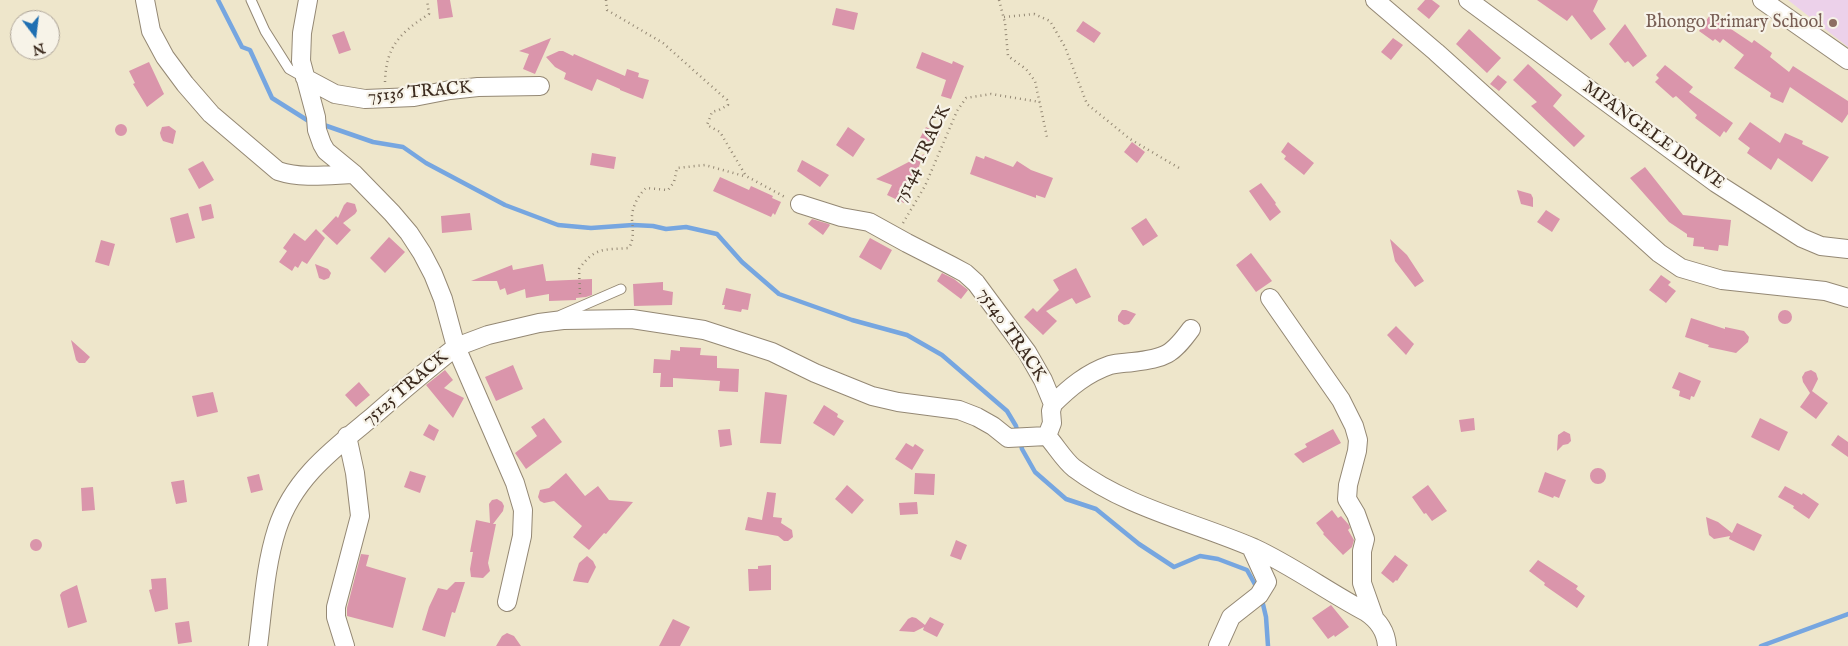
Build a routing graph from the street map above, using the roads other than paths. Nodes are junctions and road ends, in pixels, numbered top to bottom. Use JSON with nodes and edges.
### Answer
{"nodes":[{"id":1,"x":145,"y":0,"type":"edge"},
{"id":2,"x":251,"y":0,"type":"edge"},
{"id":3,"x":308,"y":0,"type":"edge"},
{"id":4,"x":1375,"y":0,"type":"edge"},
{"id":5,"x":1468,"y":0,"type":"edge"},
{"id":6,"x":1762,"y":0,"type":"edge"},
{"id":7,"x":1848,"y":60,"type":"edge"},
{"id":8,"x":305,"y":78,"type":"junction"},
{"id":9,"x":540,"y":86,"type":"dead end"},
{"id":10,"x":354,"y":174,"type":"junction"},
{"id":11,"x":800,"y":204,"type":"road end"},
{"id":12,"x":1848,"y":249,"type":"edge"},
{"id":13,"x":621,"y":289,"type":"dead end"},
{"id":14,"x":1270,"y":298,"type":"dead end"},
{"id":15,"x":1848,"y":298,"type":"edge"},
{"id":16,"x":539,"y":323,"type":"junction"},
{"id":17,"x":1191,"y":329,"type":"dead end"},
{"id":18,"x":456,"y":347,"type":"junction"},
{"id":19,"x":1053,"y":404,"type":"junction"},
{"id":20,"x":347,"y":436,"type":"junction"},
{"id":21,"x":1047,"y":436,"type":"junction"},
{"id":22,"x":1251,"y":547,"type":"junction"},
{"id":23,"x":507,"y":602,"type":"dead end"},
{"id":24,"x":1374,"y":617,"type":"junction"},
{"id":25,"x":258,"y":646,"type":"edge"},
{"id":26,"x":345,"y":646,"type":"edge"},
{"id":27,"x":1218,"y":646,"type":"edge"},
{"id":28,"x":1387,"y":646,"type":"edge"}],
"edges":[{"from":1,"to":10,"type":"street"},
{"from":2,"to":8,"type":"lane"},
{"from":3,"to":8,"type":"street","name":"75125 TRACK"},
{"from":4,"to":15,"type":"street"},
{"from":5,"to":12,"type":"street","name":"MPANGELE DRIVE"},
{"from":6,"to":7,"type":"street"},
{"from":8,"to":9,"type":"street","name":"75136 TRACK"},
{"from":8,"to":10,"type":"street","name":"75125 TRACK"},
{"from":10,"to":18,"type":"street","name":"75125 TRACK"},
{"from":11,"to":19,"type":"street","name":"75140 TRACK"},
{"from":13,"to":16,"type":"lane"},
{"from":14,"to":24,"type":"street"},
{"from":16,"to":18,"type":"street"},
{"from":16,"to":21,"type":"street"},
{"from":17,"to":19,"type":"street"},
{"from":18,"to":20,"type":"street","name":"75125 TRACK"},
{"from":18,"to":23,"type":"street"},
{"from":19,"to":21,"type":"street","name":"75140 TRACK"},
{"from":20,"to":25,"type":"street","name":"75125 TRACK"},
{"from":20,"to":26,"type":"street"},
{"from":21,"to":22,"type":"street"},
{"from":22,"to":24,"type":"street"},
{"from":22,"to":27,"type":"street"},
{"from":24,"to":28,"type":"street"}]}
